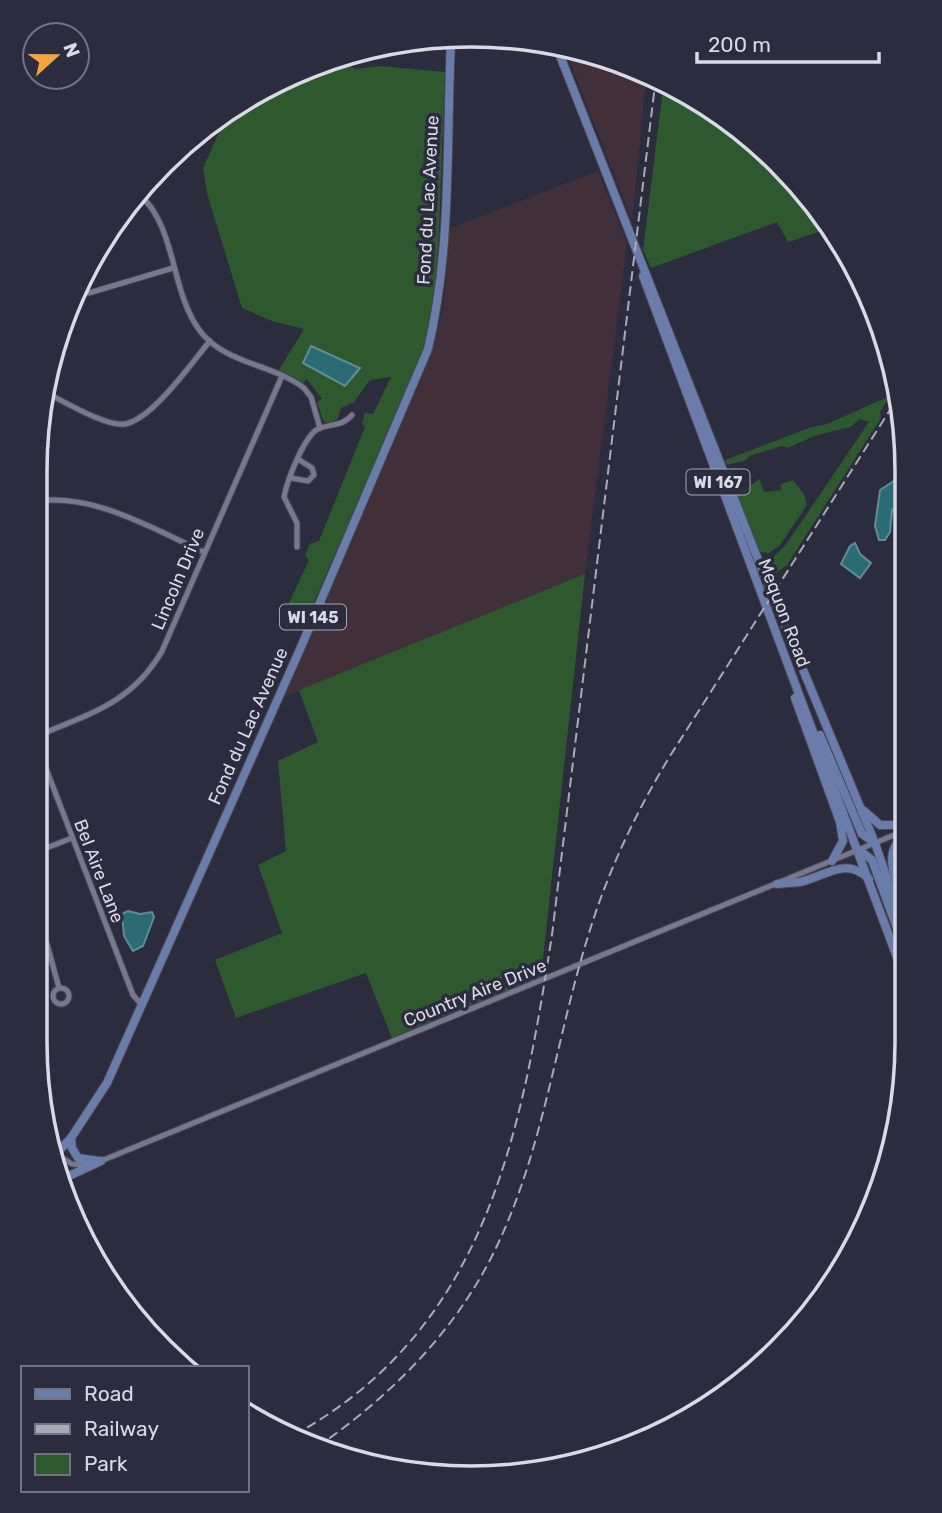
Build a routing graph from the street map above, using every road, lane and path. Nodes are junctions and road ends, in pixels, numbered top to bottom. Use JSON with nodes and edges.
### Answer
{"nodes":[{"id":1,"x":450,"y":48,"type":"edge"},
{"id":2,"x":560,"y":57,"type":"edge"},
{"id":3,"x":145,"y":201,"type":"edge"},
{"id":4,"x":640,"y":260,"type":"junction"},
{"id":5,"x":173,"y":268,"type":"junction"},
{"id":6,"x":89,"y":293,"type":"dead end"},
{"id":7,"x":210,"y":341,"type":"junction"},
{"id":8,"x":282,"y":376,"type":"junction"},
{"id":9,"x":54,"y":396,"type":"edge"},
{"id":10,"x":352,"y":415,"type":"dead end"},
{"id":11,"x":320,"y":428,"type":"junction"},
{"id":12,"x":299,"y":459,"type":"junction"},
{"id":13,"x":291,"y":478,"type":"junction"},
{"id":14,"x":47,"y":501,"type":"edge"},
{"id":15,"x":298,"y":547,"type":"dead end"},
{"id":16,"x":204,"y":552,"type":"junction"},
{"id":17,"x":794,"y":681,"type":"junction"},
{"id":18,"x":802,"y":703,"type":"junction"},
{"id":19,"x":47,"y":732,"type":"edge"},
{"id":20,"x":47,"y":772,"type":"edge"},
{"id":21,"x":859,"y":806,"type":"junction"},
{"id":22,"x":895,"y":825,"type":"edge"},
{"id":23,"x":895,"y":835,"type":"edge"},
{"id":24,"x":72,"y":838,"type":"junction"},
{"id":25,"x":875,"y":843,"type":"junction"},
{"id":26,"x":895,"y":845,"type":"edge"},
{"id":27,"x":47,"y":848,"type":"edge"},
{"id":28,"x":859,"y":850,"type":"junction"},
{"id":29,"x":832,"y":861,"type":"junction"},
{"id":30,"x":895,"y":871,"type":"edge"},
{"id":31,"x":871,"y":881,"type":"junction"},
{"id":32,"x":777,"y":884,"type":"junction"},
{"id":33,"x":895,"y":902,"type":"edge"},
{"id":34,"x":895,"y":923,"type":"edge"},
{"id":35,"x":47,"y":944,"type":"edge"},
{"id":36,"x":895,"y":950,"type":"edge"},
{"id":37,"x":59,"y":988,"type":"dead end"},
{"id":38,"x":142,"y":1005,"type":"junction"},
{"id":39,"x":71,"y":1138,"type":"junction"},
{"id":40,"x":61,"y":1149,"type":"edge"},
{"id":41,"x":64,"y":1159,"type":"edge"},
{"id":42,"x":102,"y":1161,"type":"junction"},
{"id":43,"x":69,"y":1176,"type":"edge"}],
"edges":[{"from":1,"to":38,"type":"main road","name":"Fond du Lac Avenue","number":"WI 145"},
{"from":2,"to":4,"type":"main road","name":"Mequon Road","number":"WI 167"},
{"from":3,"to":5,"type":"street"},
{"from":4,"to":17,"type":"main road","name":"Mequon Road","number":"WI 167"},
{"from":4,"to":21,"type":"main road","name":"Mequon Road","number":"WI 167"},
{"from":5,"to":6,"type":"street"},
{"from":5,"to":7,"type":"street"},
{"from":7,"to":8,"type":"street"},
{"from":7,"to":9,"type":"street"},
{"from":8,"to":11,"type":"street"},
{"from":8,"to":16,"type":"street","name":"Lincoln Drive"},
{"from":10,"to":11,"type":"street"},
{"from":11,"to":12,"type":"street"},
{"from":12,"to":13,"type":"street"},
{"from":12,"to":13,"type":"street"},
{"from":13,"to":15,"type":"street"},
{"from":14,"to":16,"type":"street"},
{"from":16,"to":19,"type":"street","name":"Lincoln Drive"},
{"from":17,"to":18,"type":"main road","name":"Mequon Road","number":"WI 167"},
{"from":17,"to":29,"type":"main road"},
{"from":18,"to":25,"type":"main road"},
{"from":18,"to":28,"type":"main road","name":"Mequon Road","number":"WI 167"},
{"from":20,"to":24,"type":"street","name":"Bel Aire Lane"},
{"from":21,"to":22,"type":"main road"},
{"from":21,"to":25,"type":"main road","name":"Mequon Road","number":"WI 167"},
{"from":23,"to":25,"type":"street","name":"Country Aire Drive"},
{"from":24,"to":27,"type":"street"},
{"from":24,"to":38,"type":"street","name":"Bel Aire Lane"},
{"from":25,"to":28,"type":"street","name":"Country Aire Drive"},
{"from":25,"to":33,"type":"main road","name":"Mequon Road","number":"WI 167"},
{"from":26,"to":30,"type":"main road"},
{"from":28,"to":29,"type":"street","name":"Country Aire Drive"},
{"from":28,"to":31,"type":"main road","name":"Mequon Road","number":"WI 167"},
{"from":28,"to":34,"type":"main road"},
{"from":29,"to":32,"type":"street","name":"Country Aire Drive"},
{"from":31,"to":32,"type":"main road"},
{"from":31,"to":36,"type":"main road","name":"Mequon Road","number":"WI 167"},
{"from":32,"to":42,"type":"street","name":"Country Aire Drive"},
{"from":35,"to":37,"type":"street"},
{"from":38,"to":39,"type":"main road","name":"Fond du Lac Avenue","number":"WI 145"},
{"from":39,"to":40,"type":"main road","name":"Fond du Lac Avenue","number":"WI 145"},
{"from":39,"to":42,"type":"main road"},
{"from":41,"to":42,"type":"street","name":"Country Aire Drive"},
{"from":42,"to":43,"type":"main road"}]}
